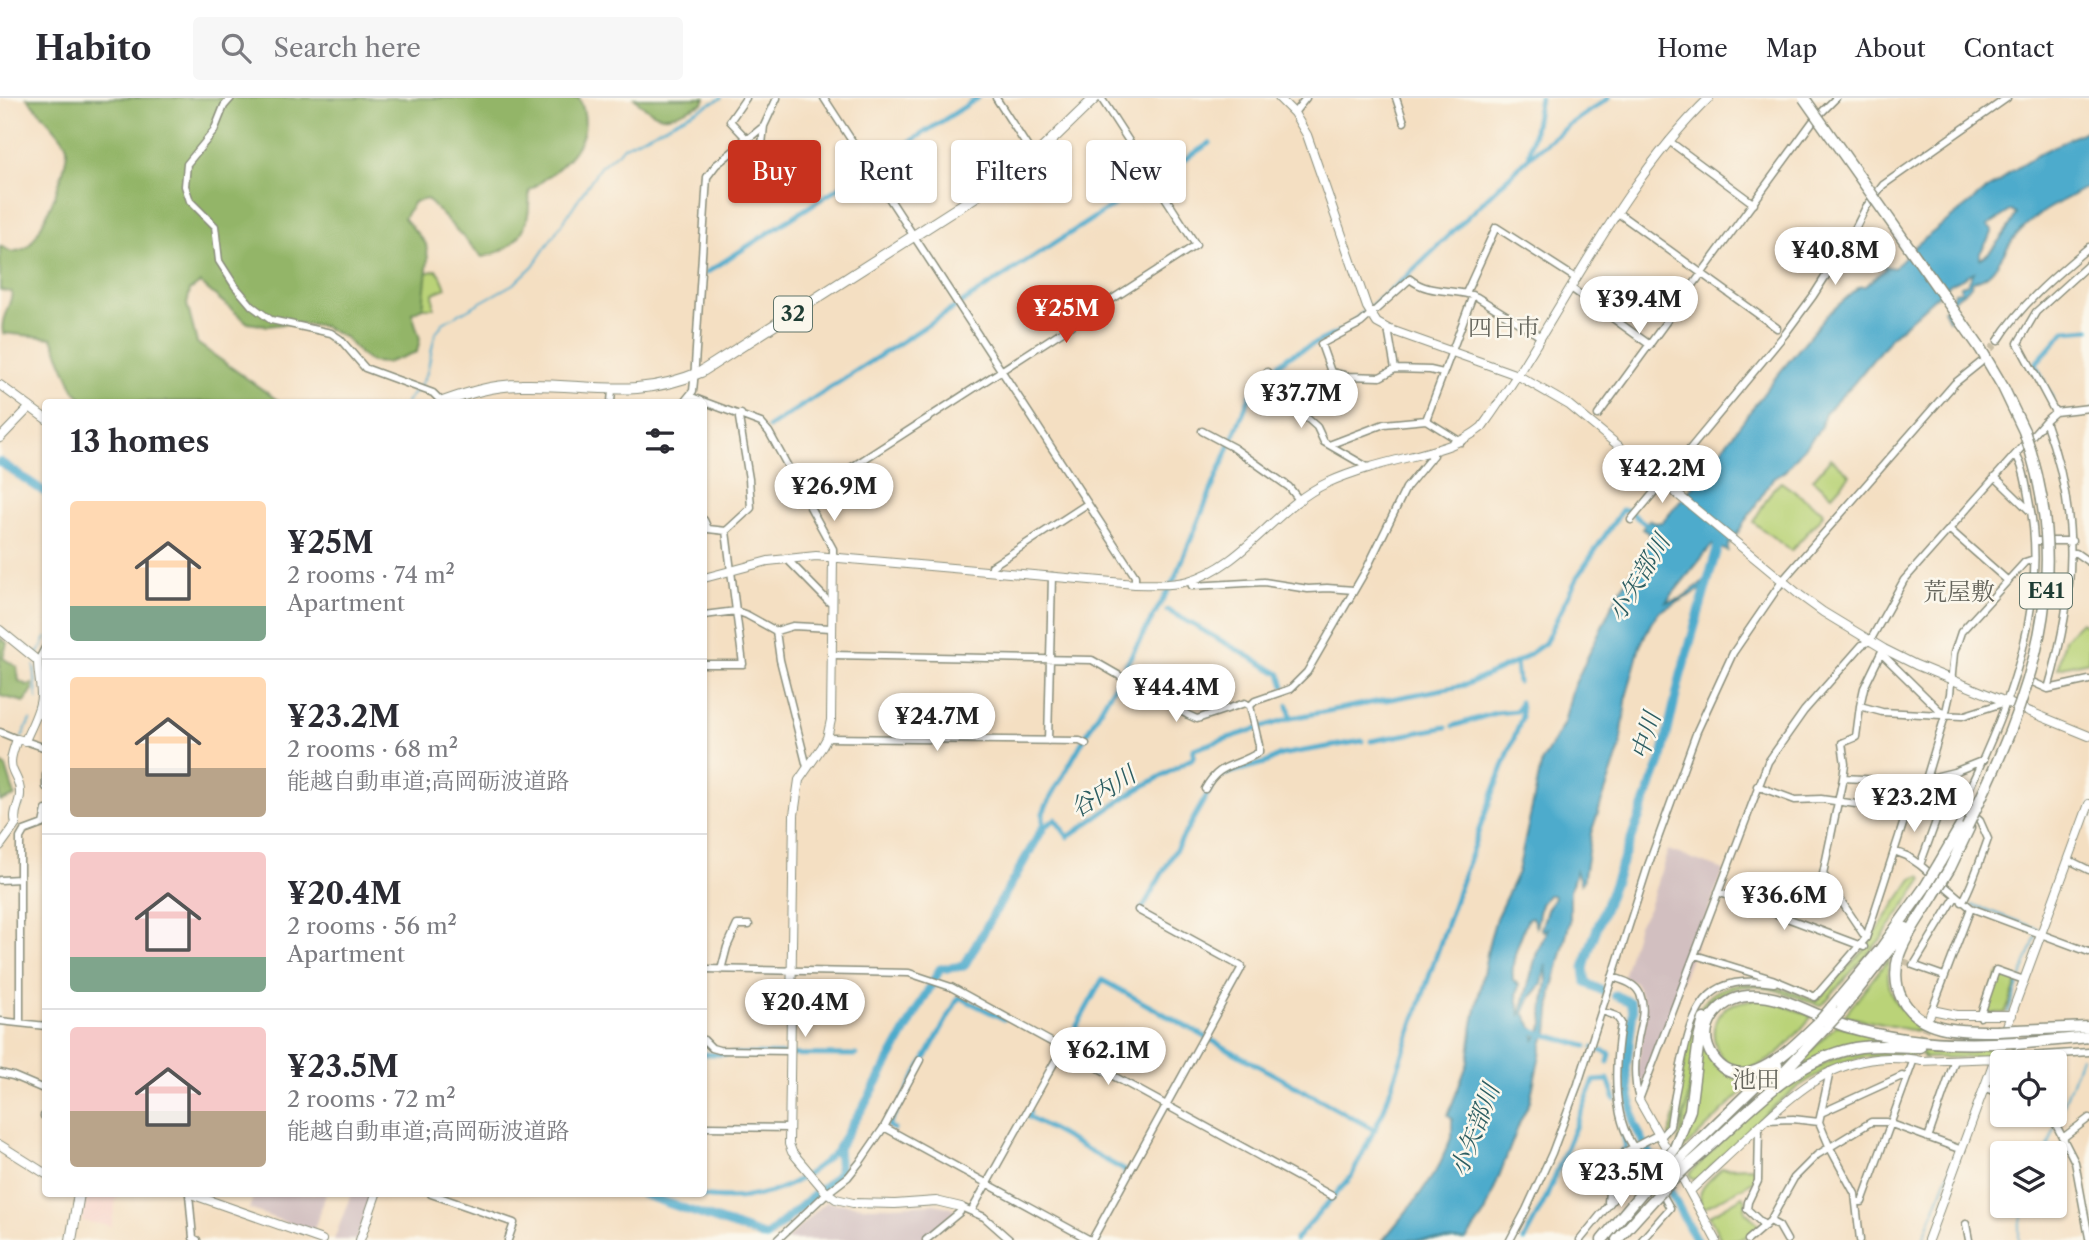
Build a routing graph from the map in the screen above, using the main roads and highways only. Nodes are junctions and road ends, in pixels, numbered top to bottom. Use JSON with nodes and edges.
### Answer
{"nodes":[{"id":1,"x":1095,"y":98,"type":"edge"},
{"id":2,"x":1804,"y":98,"type":"edge"},
{"id":3,"x":452,"y":399,"type":"edge"},
{"id":4,"x":2003,"y":748,"type":"junction"},
{"id":5,"x":1966,"y":826,"type":"junction"},
{"id":6,"x":1930,"y":891,"type":"junction"},
{"id":7,"x":1823,"y":1024,"type":"junction"},
{"id":8,"x":2089,"y":1028,"type":"edge"},
{"id":9,"x":2089,"y":1037,"type":"edge"},
{"id":10,"x":2017,"y":1038,"type":"junction"},
{"id":11,"x":1995,"y":1039,"type":"junction"},
{"id":12,"x":1684,"y":1162,"type":"junction"},
{"id":13,"x":1651,"y":1190,"type":"junction"},
{"id":14,"x":78,"y":1197,"type":"edge"},
{"id":15,"x":71,"y":1240,"type":"edge"},
{"id":16,"x":1604,"y":1240,"type":"edge"},
{"id":17,"x":1617,"y":1240,"type":"edge"}],
"edges":[{"from":1,"to":3,"type":"main road","number":"32"},
{"from":2,"to":4,"type":"highway","number":"E41","bridge":true},
{"from":4,"to":5,"type":"highway","number":"E41","bridge":true},
{"from":4,"to":5,"type":"highway","number":"E41","bridge":true},
{"from":5,"to":6,"type":"highway","bridge":true},
{"from":6,"to":7,"type":"highway","bridge":true},
{"from":6,"to":11,"type":"highway"},
{"from":7,"to":11,"type":"highway"},
{"from":7,"to":12,"type":"highway"},
{"from":8,"to":10,"type":"highway"},
{"from":9,"to":10,"type":"highway"},
{"from":10,"to":11,"type":"highway","bridge":true},
{"from":11,"to":12,"type":"highway"},
{"from":11,"to":13,"type":"highway","bridge":true},
{"from":12,"to":13,"type":"highway","bridge":true},
{"from":13,"to":16,"type":"highway"},
{"from":13,"to":17,"type":"highway"},
{"from":14,"to":15,"type":"main road"}]}
